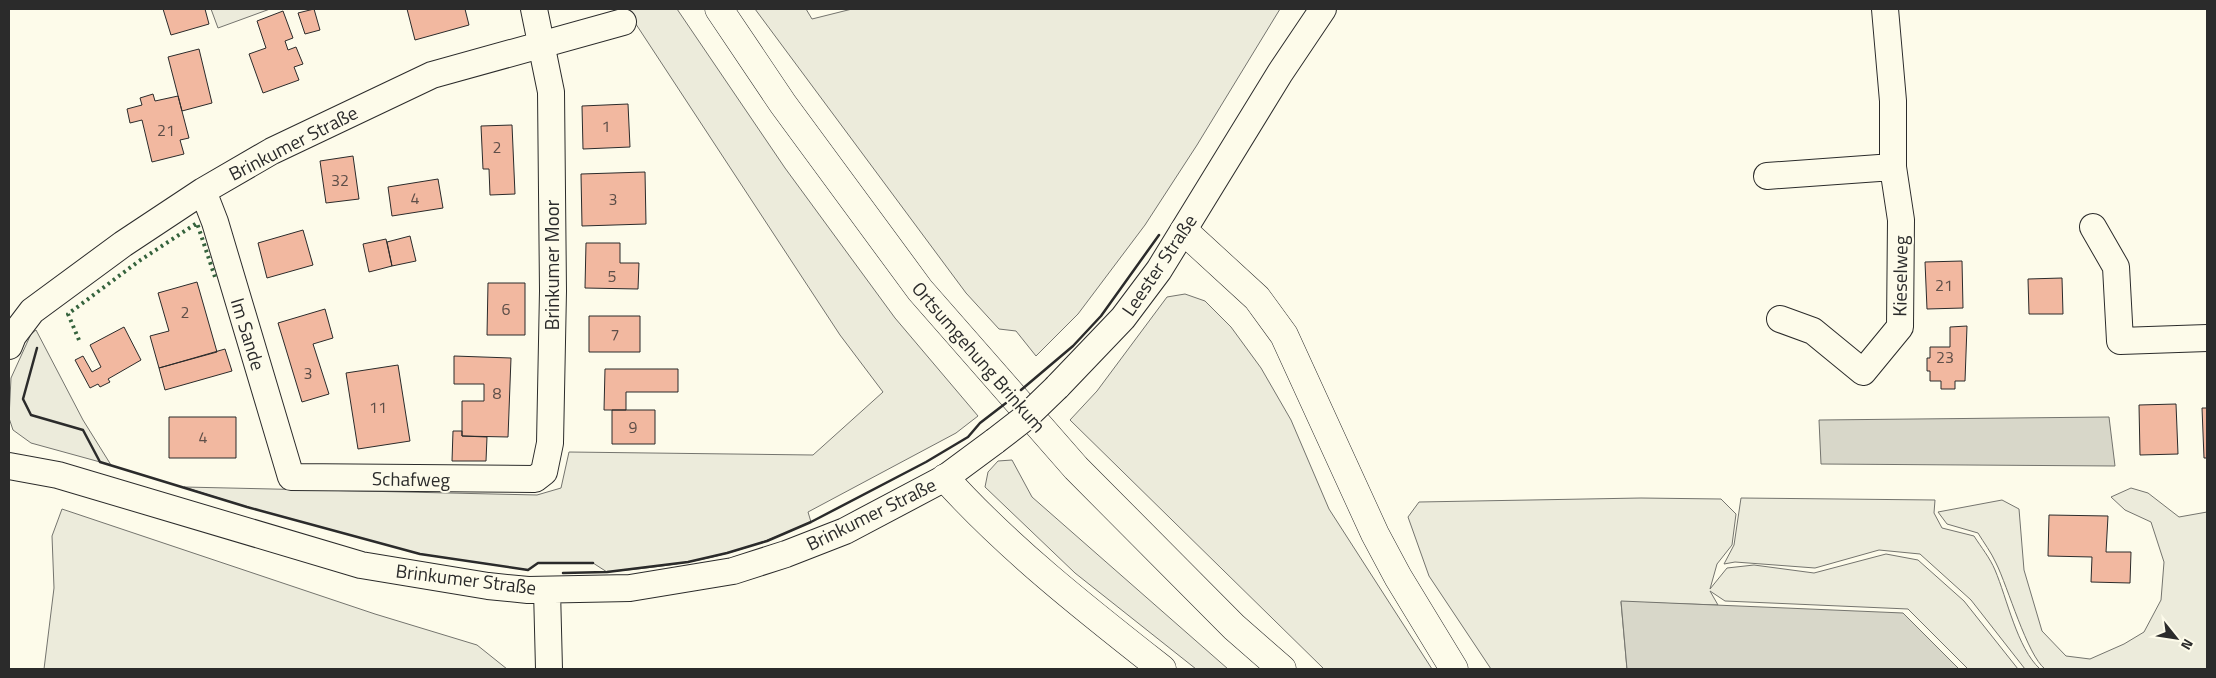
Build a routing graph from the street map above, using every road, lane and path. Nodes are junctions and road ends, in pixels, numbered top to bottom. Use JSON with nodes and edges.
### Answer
{"nodes":[{"id":1,"x":534,"y":9,"type":"edge"},
{"id":2,"x":719,"y":9,"type":"edge"},
{"id":3,"x":1323,"y":9,"type":"edge"},
{"id":4,"x":1885,"y":9,"type":"edge"},
{"id":5,"x":623,"y":22,"type":"dead end"},
{"id":6,"x":540,"y":44,"type":"junction"},
{"id":7,"x":1893,"y":167,"type":"junction"},
{"id":8,"x":1767,"y":176,"type":"dead end"},
{"id":9,"x":203,"y":191,"type":"junction"},
{"id":10,"x":2093,"y":227,"type":"dead end"},
{"id":11,"x":1184,"y":230,"type":"junction"},
{"id":12,"x":1780,"y":319,"type":"dead end"},
{"id":13,"x":2207,"y":338,"type":"edge"},
{"id":14,"x":9,"y":346,"type":"edge"},
{"id":15,"x":9,"y":466,"type":"edge"},
{"id":16,"x":291,"y":477,"type":"joint"},
{"id":17,"x":945,"y":478,"type":"junction"},
{"id":18,"x":531,"y":480,"type":"joint"},
{"id":19,"x":547,"y":590,"type":"junction"},
{"id":20,"x":549,"y":669,"type":"edge"},
{"id":21,"x":1162,"y":669,"type":"edge"},
{"id":22,"x":1282,"y":669,"type":"edge"},
{"id":23,"x":1454,"y":669,"type":"edge"}],
"edges":[{"from":1,"to":6,"type":"street","name":"Brinkumer Moor"},
{"from":2,"to":22,"type":"highway","name":"Ortsumgehung Brinkum"},
{"from":3,"to":11,"type":"street","name":"Leester Straße"},
{"from":4,"to":7,"type":"street","name":"Kieselweg"},
{"from":5,"to":6,"type":"street","name":"Brinkumer Straße"},
{"from":6,"to":9,"type":"street","name":"Brinkumer Straße"},
{"from":6,"to":18,"type":"street","name":"Brinkumer Moor"},
{"from":7,"to":8,"type":"street"},
{"from":7,"to":12,"type":"street","name":"Kieselweg"},
{"from":9,"to":14,"type":"street","name":"Brinkumer Straße"},
{"from":9,"to":16,"type":"street","name":"Im Sande"},
{"from":10,"to":13,"type":"street"},
{"from":11,"to":17,"type":"street","name":"Leester Straße","bridge":true},
{"from":11,"to":23,"type":"highway"},
{"from":15,"to":19,"type":"street","name":"Brinkumer Straße"},
{"from":16,"to":18,"type":"street","name":"Schafweg"},
{"from":17,"to":19,"type":"street","name":"Brinkumer Straße"},
{"from":17,"to":21,"type":"highway"},
{"from":19,"to":20,"type":"street"}]}
